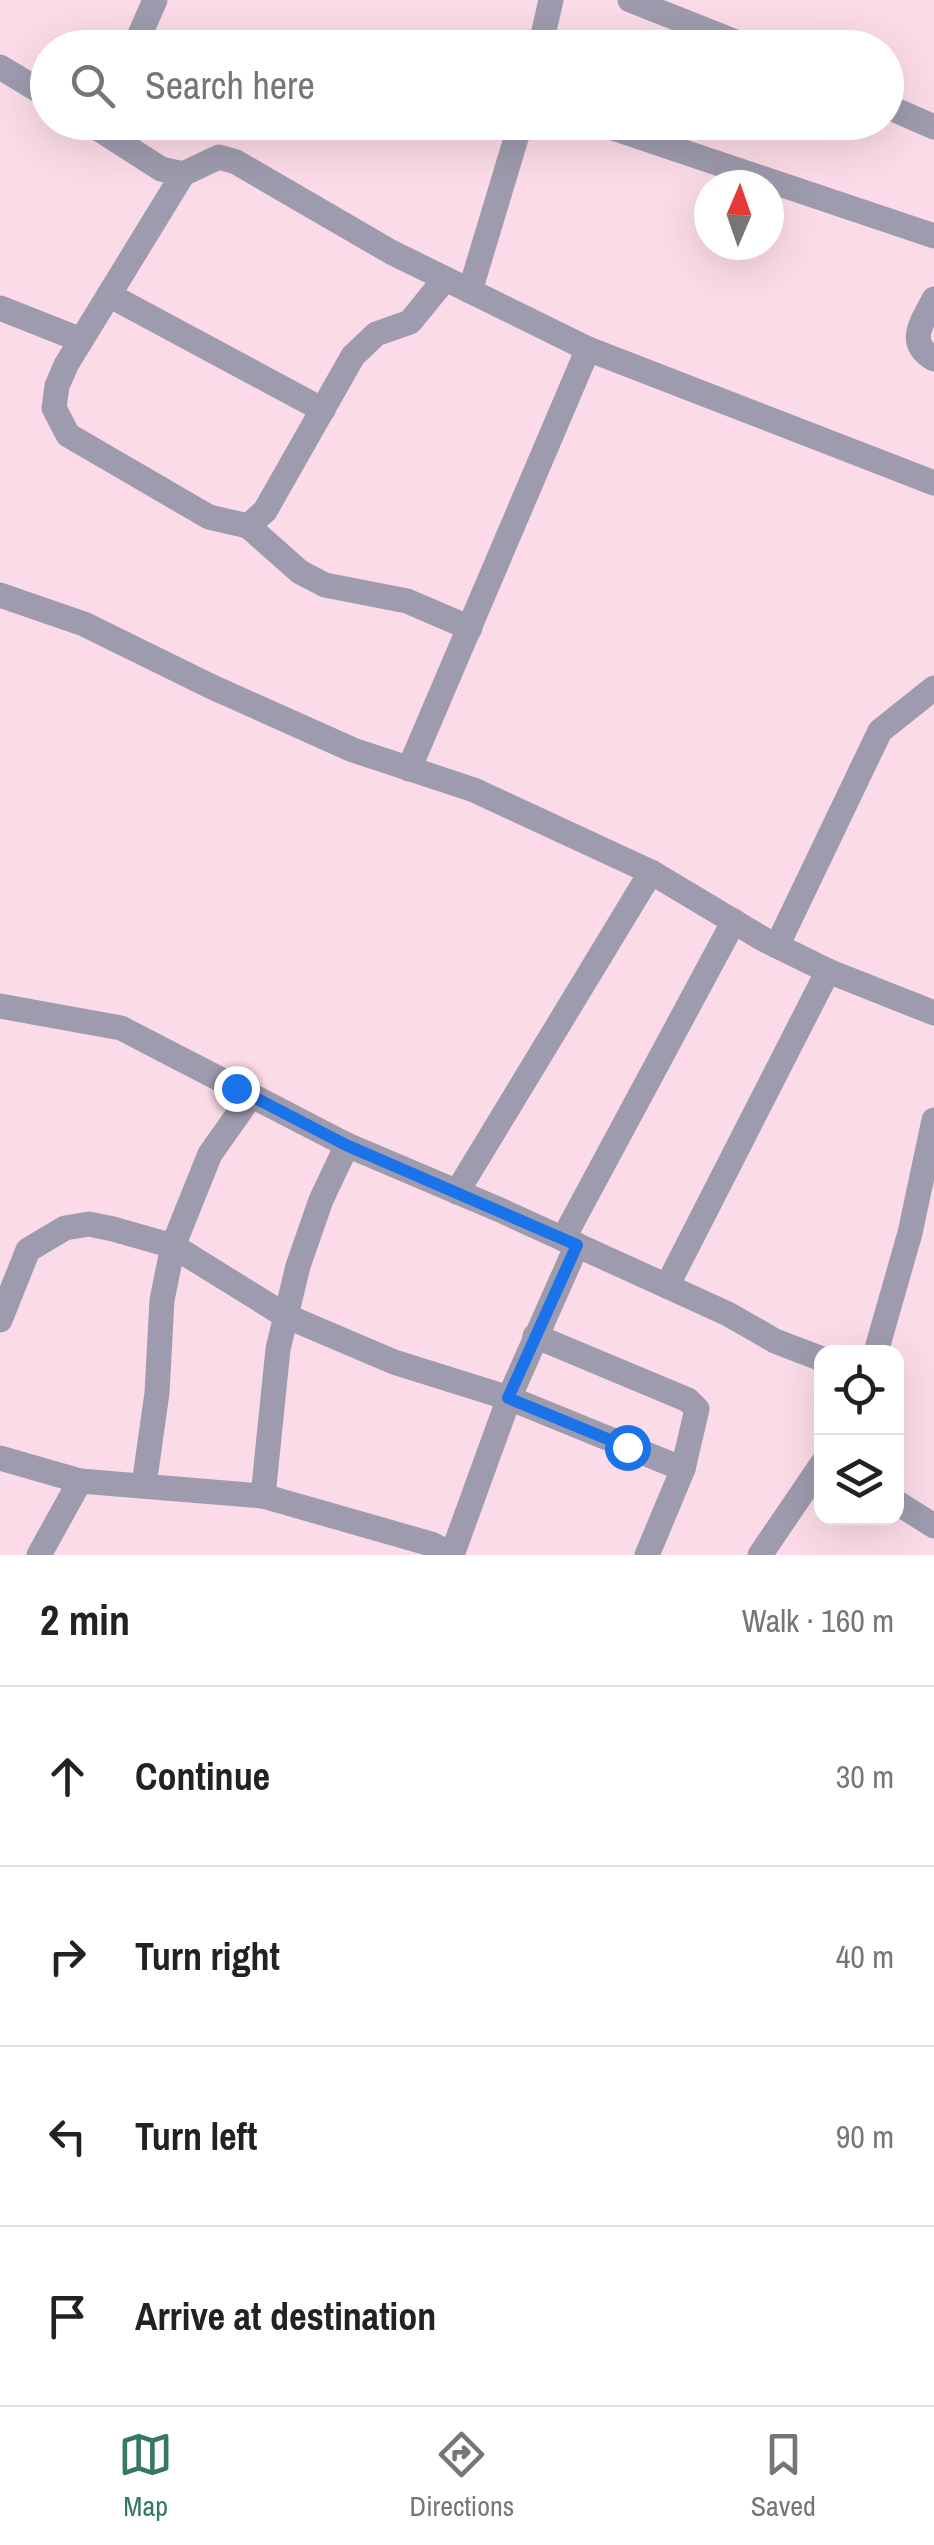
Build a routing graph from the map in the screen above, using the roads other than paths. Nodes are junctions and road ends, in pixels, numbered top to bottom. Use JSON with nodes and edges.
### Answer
{"nodes":[{"id":1,"x":155,"y":0,"type":"edge"},
{"id":2,"x":551,"y":0,"type":"edge"},
{"id":3,"x":630,"y":0,"type":"edge"},
{"id":4,"x":142,"y":30,"type":"edge"},
{"id":5,"x":544,"y":30,"type":"edge"},
{"id":6,"x":705,"y":30,"type":"edge"},
{"id":7,"x":0,"y":66,"type":"edge"},
{"id":8,"x":30,"y":85,"type":"edge"},
{"id":9,"x":904,"y":114,"type":"edge"},
{"id":10,"x":934,"y":127,"type":"edge"},
{"id":11,"x":118,"y":140,"type":"edge"},
{"id":12,"x":516,"y":140,"type":"edge"},
{"id":13,"x":649,"y":140,"type":"edge"},
{"id":14,"x":183,"y":174,"type":"junction"},
{"id":15,"x":934,"y":236,"type":"edge"},
{"id":16,"x":445,"y":278,"type":"junction"},
{"id":17,"x":470,"y":291,"type":"junction"},
{"id":18,"x":109,"y":295,"type":"junction"},
{"id":19,"x":934,"y":299,"type":"edge"},
{"id":20,"x":0,"y":308,"type":"edge"},
{"id":21,"x":81,"y":340,"type":"junction"},
{"id":22,"x":588,"y":349,"type":"junction"},
{"id":23,"x":934,"y":359,"type":"edge"},
{"id":24,"x":323,"y":410,"type":"junction"},
{"id":25,"x":934,"y":482,"type":"edge"},
{"id":26,"x":248,"y":526,"type":"junction"},
{"id":27,"x":0,"y":594,"type":"edge"},
{"id":28,"x":470,"y":628,"type":"junction"},
{"id":29,"x":934,"y":688,"type":"edge"},
{"id":30,"x":409,"y":768,"type":"junction"},
{"id":31,"x":651,"y":872,"type":"junction"},
{"id":32,"x":734,"y":921,"type":"junction"},
{"id":33,"x":777,"y":946,"type":"junction"},
{"id":34,"x":828,"y":971,"type":"junction"},
{"id":35,"x":0,"y":1006,"type":"edge"},
{"id":36,"x":934,"y":1013,"type":"edge"},
{"id":37,"x":251,"y":1096,"type":"junction"},
{"id":38,"x":934,"y":1120,"type":"edge"},
{"id":39,"x":346,"y":1145,"type":"junction"},
{"id":40,"x":457,"y":1192,"type":"junction"},
{"id":41,"x":570,"y":1242,"type":"junction"},
{"id":42,"x":174,"y":1246,"type":"junction"},
{"id":43,"x":666,"y":1286,"type":"junction"},
{"id":44,"x":286,"y":1316,"type":"junction"},
{"id":45,"x":0,"y":1320,"type":"edge"},
{"id":46,"x":535,"y":1336,"type":"junction"},
{"id":47,"x":878,"y":1345,"type":"edge"},
{"id":48,"x":814,"y":1357,"type":"edge"},
{"id":49,"x":508,"y":1398,"type":"junction"},
{"id":50,"x":0,"y":1458,"type":"edge"},
{"id":51,"x":683,"y":1469,"type":"junction"},
{"id":52,"x":814,"y":1476,"type":"edge"},
{"id":53,"x":80,"y":1481,"type":"junction"},
{"id":54,"x":144,"y":1485,"type":"junction"},
{"id":55,"x":264,"y":1496,"type":"junction"},
{"id":56,"x":904,"y":1507,"type":"edge"},
{"id":57,"x":934,"y":1526,"type":"edge"},
{"id":58,"x":38,"y":1555,"type":"edge"},
{"id":59,"x":453,"y":1555,"type":"edge"},
{"id":60,"x":647,"y":1555,"type":"edge"},
{"id":61,"x":760,"y":1555,"type":"edge"}],
"edges":[{"from":1,"to":4,"type":"street"},
{"from":2,"to":5,"type":"street"},
{"from":3,"to":6,"type":"street"},
{"from":7,"to":8,"type":"street"},
{"from":9,"to":10,"type":"street"},
{"from":11,"to":14,"type":"street"},
{"from":12,"to":17,"type":"street"},
{"from":13,"to":15,"type":"street"},
{"from":14,"to":16,"type":"street"},
{"from":14,"to":18,"type":"street"},
{"from":16,"to":17,"type":"street"},
{"from":16,"to":24,"type":"street"},
{"from":17,"to":22,"type":"street"},
{"from":18,"to":21,"type":"street"},
{"from":18,"to":24,"type":"street"},
{"from":19,"to":23,"type":"street"},
{"from":20,"to":21,"type":"street"},
{"from":21,"to":26,"type":"street"},
{"from":22,"to":25,"type":"street"},
{"from":22,"to":28,"type":"street"},
{"from":24,"to":26,"type":"street"},
{"from":26,"to":28,"type":"street"},
{"from":27,"to":30,"type":"street"},
{"from":28,"to":30,"type":"street"},
{"from":29,"to":33,"type":"street"},
{"from":30,"to":31,"type":"street"},
{"from":31,"to":32,"type":"street"},
{"from":31,"to":40,"type":"street"},
{"from":32,"to":33,"type":"street"},
{"from":32,"to":41,"type":"street"},
{"from":33,"to":34,"type":"street"},
{"from":34,"to":36,"type":"street"},
{"from":34,"to":43,"type":"street"},
{"from":35,"to":37,"type":"street"},
{"from":37,"to":39,"type":"street"},
{"from":37,"to":42,"type":"street"},
{"from":38,"to":47,"type":"street"},
{"from":39,"to":40,"type":"street"},
{"from":39,"to":44,"type":"street"},
{"from":40,"to":41,"type":"street"},
{"from":41,"to":43,"type":"street"},
{"from":41,"to":46,"type":"street"},
{"from":42,"to":44,"type":"street"},
{"from":42,"to":45,"type":"street"},
{"from":42,"to":54,"type":"street"},
{"from":43,"to":48,"type":"street"},
{"from":44,"to":49,"type":"street"},
{"from":44,"to":55,"type":"street"},
{"from":46,"to":49,"type":"street"},
{"from":46,"to":51,"type":"street"},
{"from":49,"to":51,"type":"street"},
{"from":49,"to":59,"type":"street"},
{"from":50,"to":53,"type":"street"},
{"from":51,"to":60,"type":"street"},
{"from":52,"to":61,"type":"street"},
{"from":53,"to":54,"type":"street"},
{"from":53,"to":58,"type":"street"},
{"from":54,"to":55,"type":"street"},
{"from":55,"to":59,"type":"street"},
{"from":56,"to":57,"type":"street"}]}
